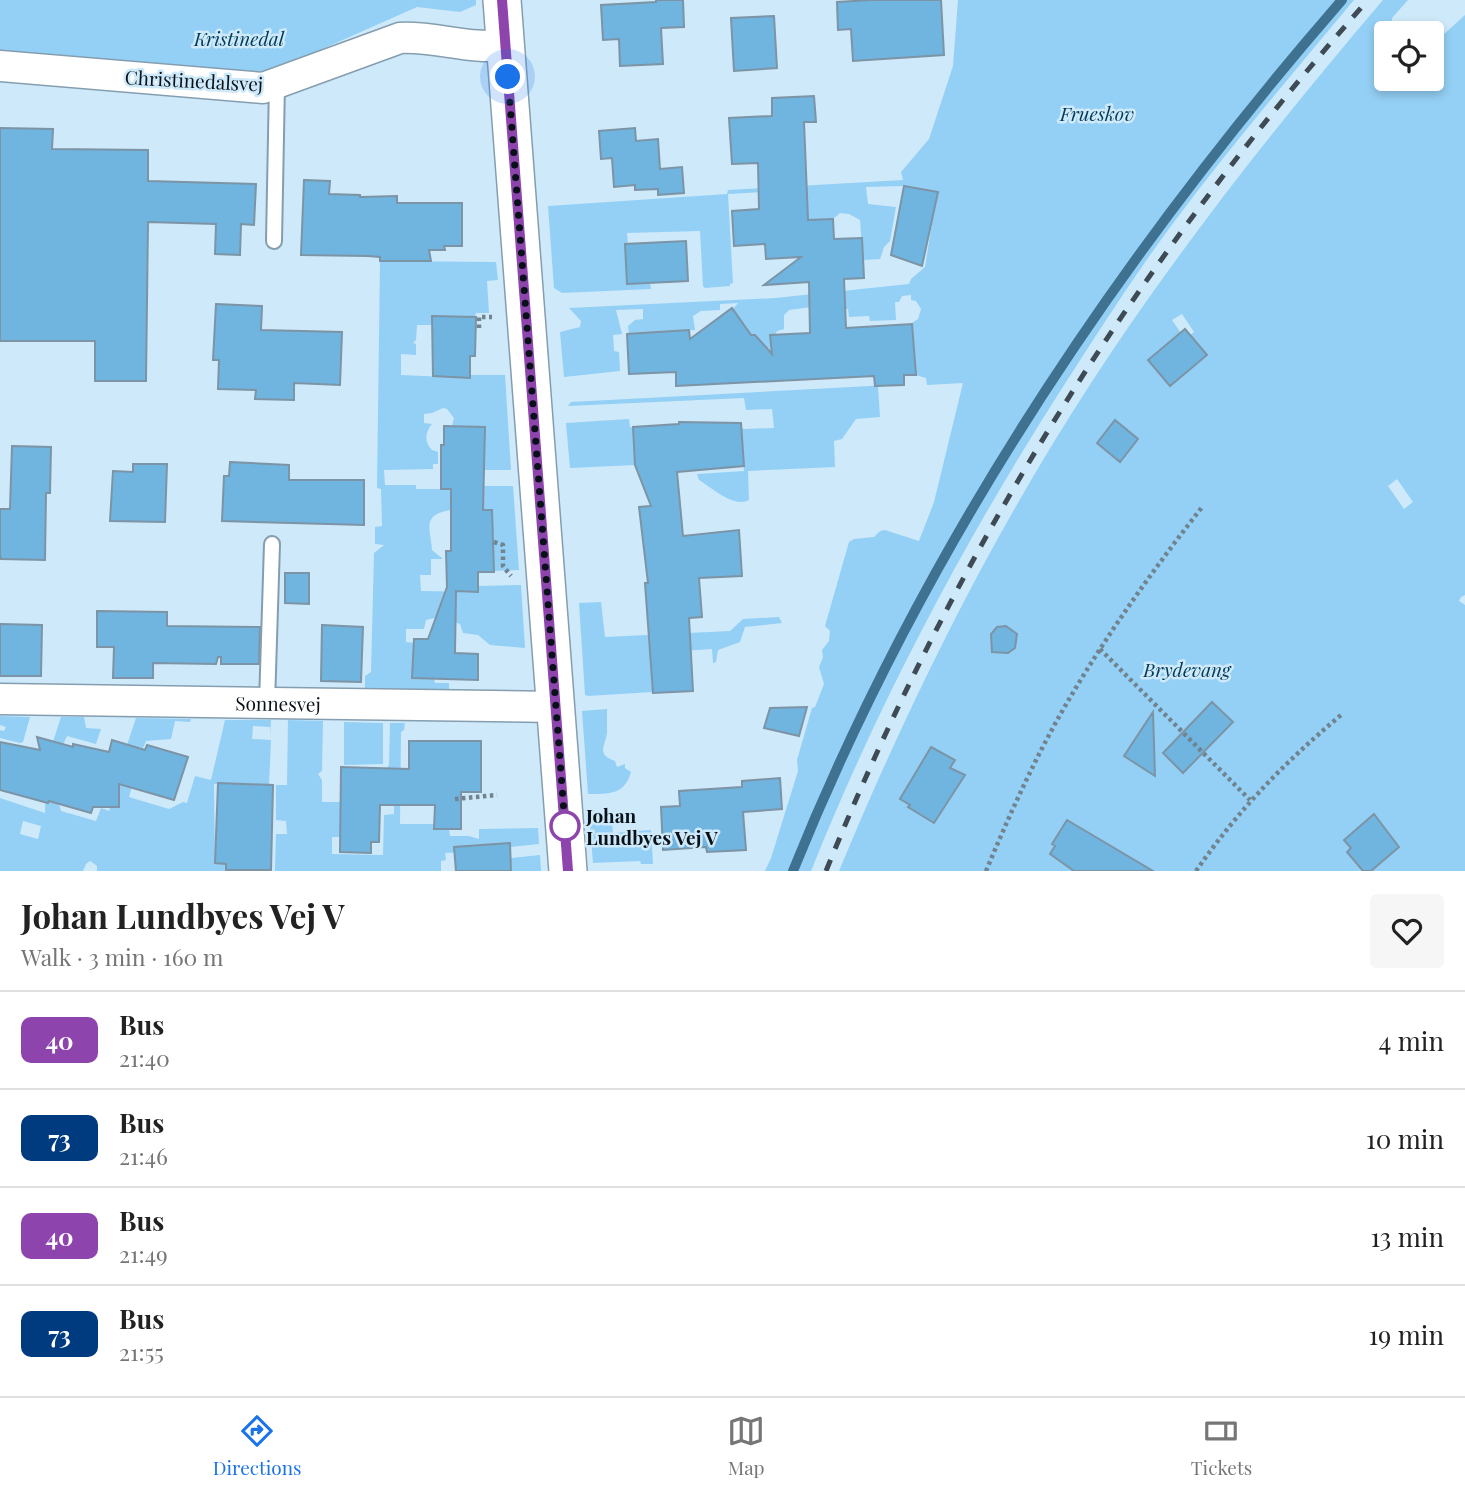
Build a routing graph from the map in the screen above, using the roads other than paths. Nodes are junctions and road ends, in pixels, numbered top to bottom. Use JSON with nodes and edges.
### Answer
{"nodes":[{"id":1,"x":502,"y":0,"type":"edge"},
{"id":2,"x":506,"y":46,"type":"junction"},
{"id":3,"x":0,"y":66,"type":"edge"},
{"id":4,"x":277,"y":83,"type":"junction"},
{"id":5,"x":274,"y":241,"type":"dead end"},
{"id":6,"x":272,"y":544,"type":"dead end"},
{"id":7,"x":0,"y":699,"type":"edge"},
{"id":8,"x":267,"y":703,"type":"junction"},
{"id":9,"x":556,"y":707,"type":"junction"},
{"id":10,"x":568,"y":871,"type":"edge"}],
"edges":[{"from":1,"to":2,"type":"street"},
{"from":2,"to":4,"type":"street","name":"Christinedalsvej"},
{"from":2,"to":9,"type":"street"},
{"from":3,"to":4,"type":"street","name":"Christinedalsvej"},
{"from":4,"to":5,"type":"lane"},
{"from":6,"to":8,"type":"lane"},
{"from":7,"to":8,"type":"street","name":"Sonnesvej"},
{"from":8,"to":9,"type":"street","name":"Sonnesvej"},
{"from":9,"to":10,"type":"street"}]}
